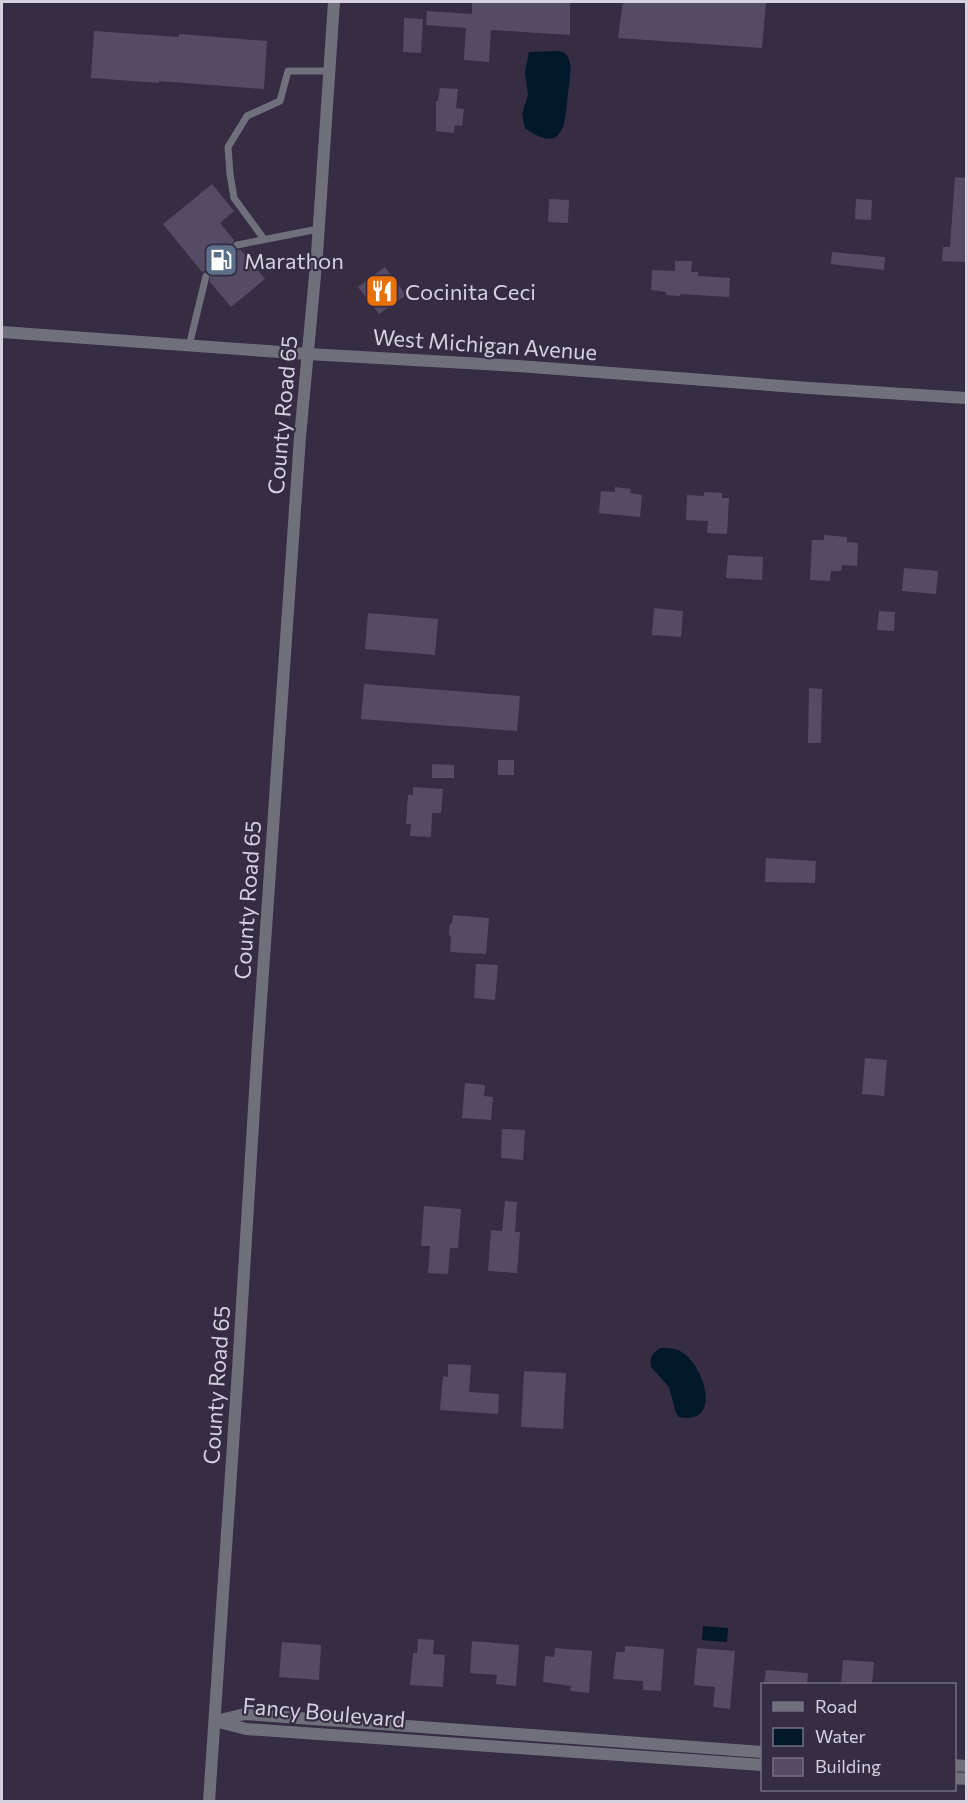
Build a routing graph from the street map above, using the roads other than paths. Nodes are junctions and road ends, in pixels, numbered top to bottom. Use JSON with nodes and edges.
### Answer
{"nodes":[{"id":1,"x":334,"y":2,"type":"edge"},
{"id":2,"x":329,"y":71,"type":"junction"},
{"id":3,"x":318,"y":229,"type":"junction"},
{"id":4,"x":264,"y":239,"type":"junction"},
{"id":5,"x":237,"y":244,"type":"dead end"},
{"id":6,"x":206,"y":276,"type":"dead end"},
{"id":7,"x":2,"y":332,"type":"edge"},
{"id":8,"x":189,"y":346,"type":"junction"},
{"id":9,"x":308,"y":354,"type":"junction"},
{"id":10,"x":966,"y":398,"type":"edge"},
{"id":11,"x":214,"y":1720,"type":"junction"},
{"id":12,"x":325,"y":1720,"type":"junction"},
{"id":13,"x":465,"y":1730,"type":"junction"},
{"id":14,"x":324,"y":1734,"type":"junction"},
{"id":15,"x":464,"y":1744,"type":"junction"},
{"id":16,"x":761,"y":1752,"type":"edge"},
{"id":17,"x":761,"y":1765,"type":"edge"},
{"id":18,"x":209,"y":1802,"type":"edge"}],
"edges":[{"from":1,"to":2,"type":"street","name":"County Road 65"},
{"from":2,"to":3,"type":"street","name":"County Road 65"},
{"from":2,"to":4,"type":"lane"},
{"from":3,"to":4,"type":"lane"},
{"from":3,"to":9,"type":"street","name":"County Road 65"},
{"from":4,"to":5,"type":"lane"},
{"from":6,"to":8,"type":"lane"},
{"from":7,"to":8,"type":"street","name":"West Michigan Avenue"},
{"from":8,"to":9,"type":"street","name":"West Michigan Avenue"},
{"from":9,"to":10,"type":"street","name":"West Michigan Avenue"},
{"from":9,"to":11,"type":"street","name":"County Road 65"},
{"from":11,"to":12,"type":"street","name":"Fancy Boulevard"},
{"from":11,"to":14,"type":"street","name":"Fancy Boulevard"},
{"from":11,"to":18,"type":"street","name":"County Road 65"},
{"from":12,"to":13,"type":"street","name":"Fancy Boulevard"},
{"from":12,"to":14,"type":"street"},
{"from":13,"to":15,"type":"street"},
{"from":13,"to":16,"type":"street","name":"Fancy Boulevard"},
{"from":14,"to":15,"type":"street","name":"Fancy Boulevard"},
{"from":15,"to":17,"type":"street","name":"Fancy Boulevard"}]}
